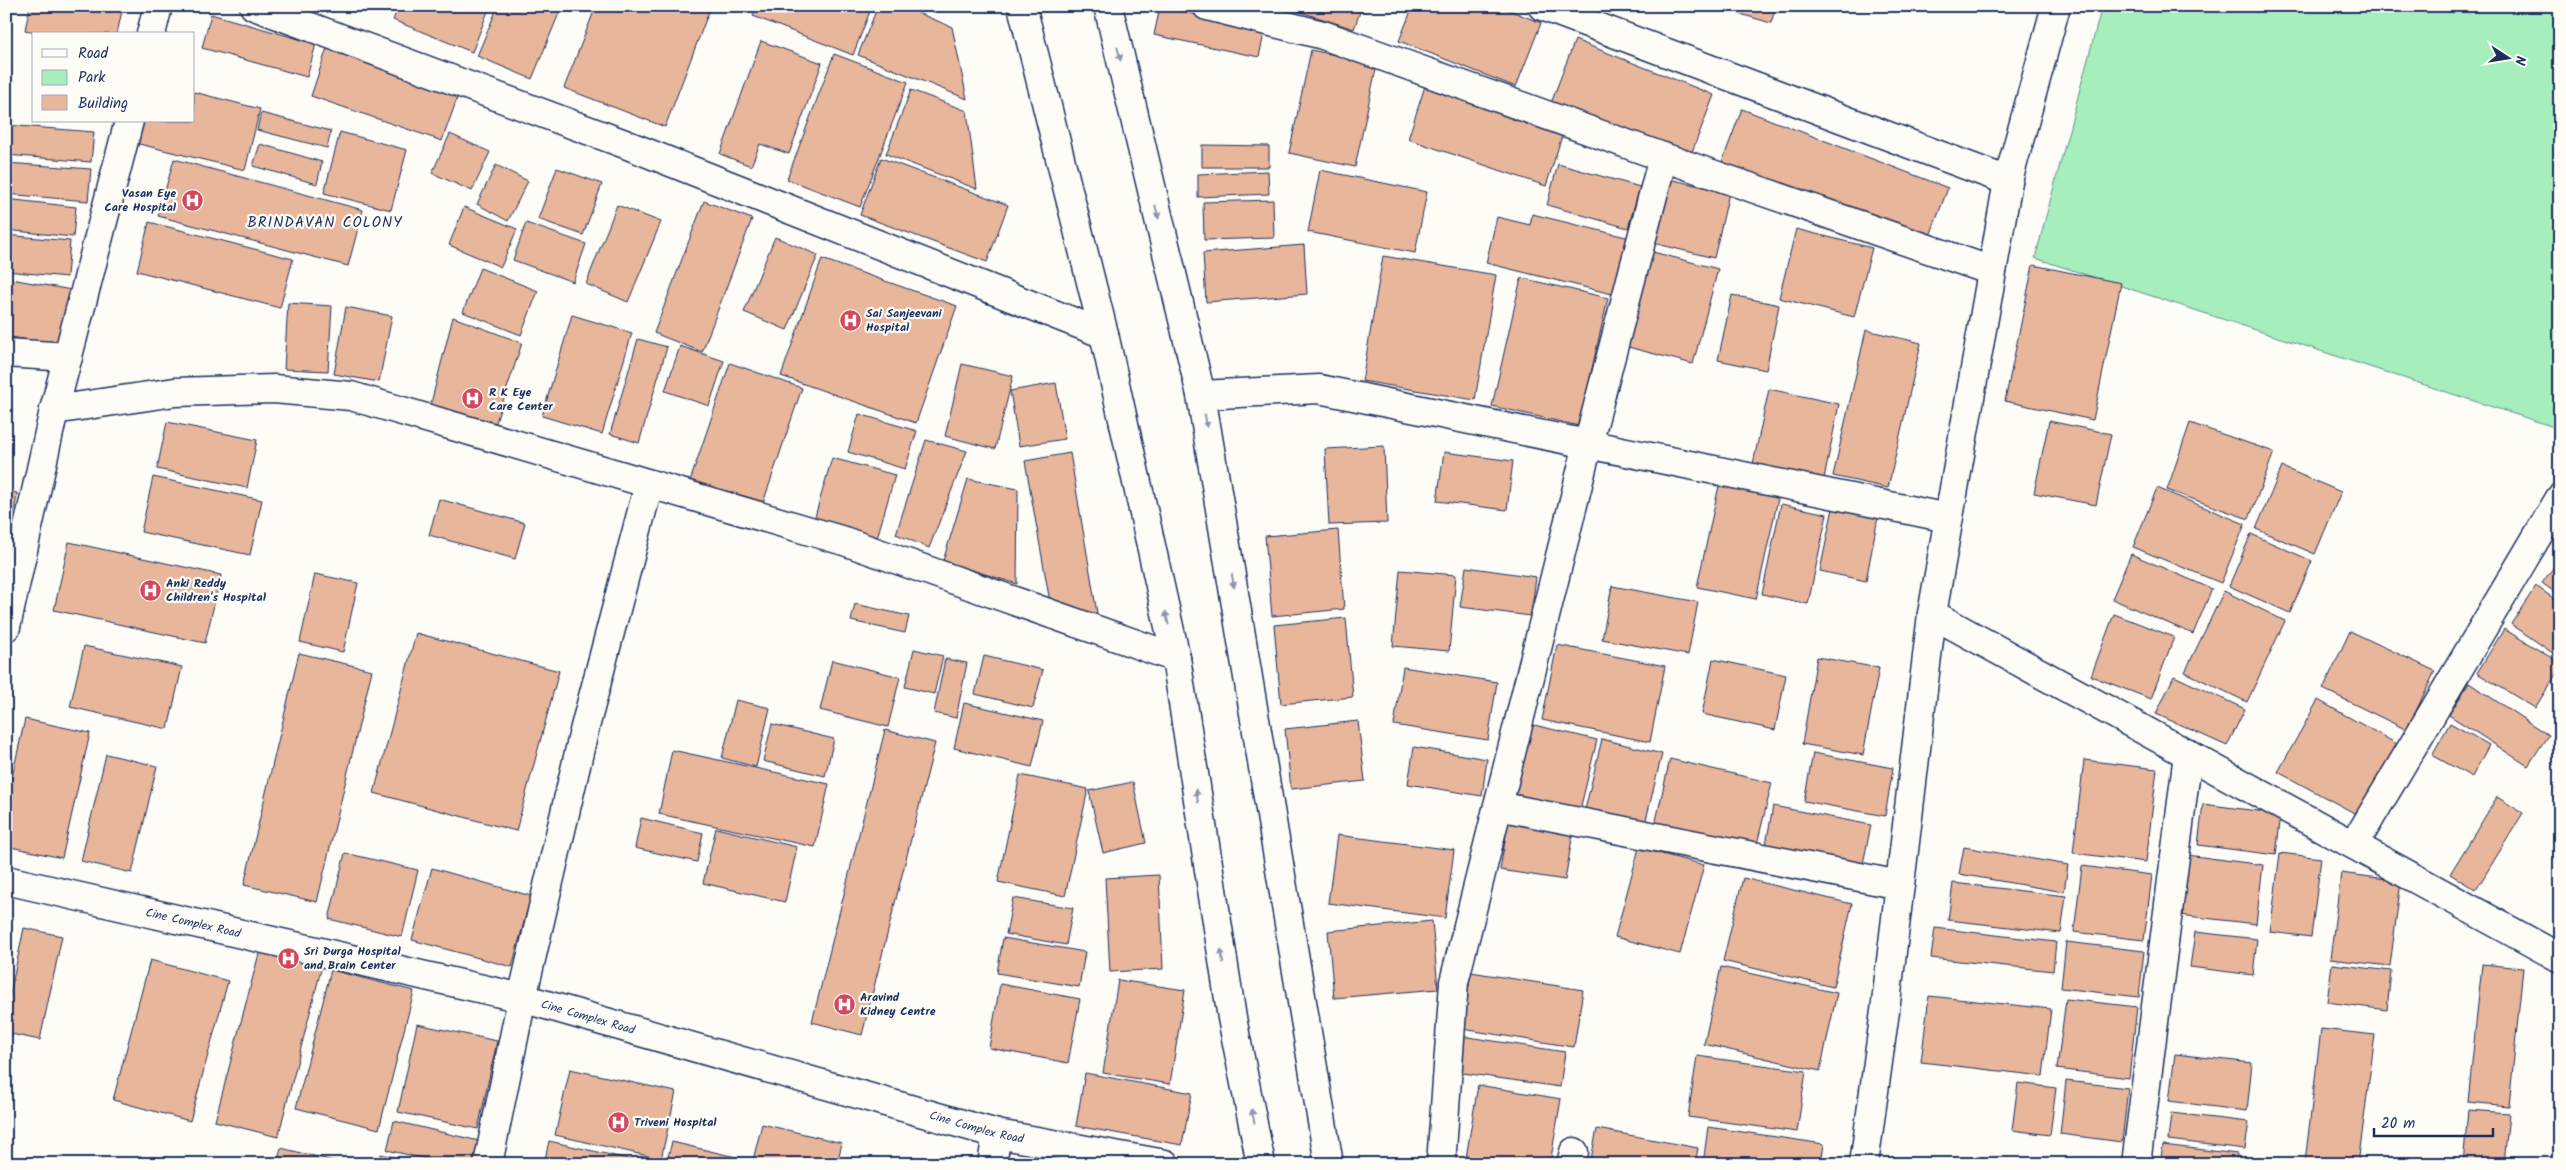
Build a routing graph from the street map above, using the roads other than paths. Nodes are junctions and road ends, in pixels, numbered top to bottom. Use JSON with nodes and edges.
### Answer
{"nodes":[{"id":1,"x":158,"y":6,"type":"edge"},
{"id":2,"x":254,"y":6,"type":"edge"},
{"id":3,"x":1022,"y":6,"type":"edge"},
{"id":4,"x":1108,"y":6,"type":"edge"},
{"id":5,"x":1207,"y":6,"type":"edge"},
{"id":6,"x":1542,"y":6,"type":"edge"},
{"id":7,"x":2056,"y":6,"type":"edge"},
{"id":8,"x":152,"y":32,"type":"edge"},
{"id":9,"x":129,"y":122,"type":"edge"},
{"id":10,"x":1663,"y":157,"type":"junction"},
{"id":11,"x":2008,"y":181,"type":"junction"},
{"id":12,"x":1992,"y":271,"type":"junction"},
{"id":13,"x":1104,"y":334,"type":"junction"},
{"id":14,"x":6,"y":353,"type":"edge"},
{"id":15,"x":68,"y":357,"type":"junction"},
{"id":16,"x":1201,"y":395,"type":"junction"},
{"id":17,"x":54,"y":410,"type":"junction"},
{"id":18,"x":1588,"y":444,"type":"junction"},
{"id":19,"x":649,"y":484,"type":"junction"},
{"id":20,"x":2560,"y":498,"type":"edge"},
{"id":21,"x":1948,"y":518,"type":"junction"},
{"id":22,"x":1932,"y":614,"type":"junction"},
{"id":23,"x":6,"y":626,"type":"edge"},
{"id":24,"x":1176,"y":658,"type":"junction"},
{"id":25,"x":2188,"y":754,"type":"junction"},
{"id":26,"x":1498,"y":806,"type":"junction"},
{"id":27,"x":2354,"y":845,"type":"junction"},
{"id":28,"x":6,"y":880,"type":"edge"},
{"id":29,"x":1900,"y":885,"type":"junction"},
{"id":30,"x":2560,"y":958,"type":"edge"},
{"id":31,"x":522,"y":998,"type":"junction"},
{"id":32,"x":997,"y":1134,"type":"junction"},
{"id":33,"x":488,"y":1164,"type":"edge"},
{"id":34,"x":992,"y":1164,"type":"edge"},
{"id":35,"x":1165,"y":1164,"type":"edge"},
{"id":36,"x":1261,"y":1164,"type":"edge"},
{"id":37,"x":1329,"y":1164,"type":"edge"},
{"id":38,"x":1441,"y":1164,"type":"edge"},
{"id":39,"x":1864,"y":1164,"type":"edge"},
{"id":40,"x":2136,"y":1164,"type":"edge"}],
"edges":[{"from":1,"to":8,"type":"street"},
{"from":2,"to":13,"type":"street"},
{"from":3,"to":13,"type":"street"},
{"from":4,"to":16,"type":"street","one_way":true},
{"from":5,"to":10,"type":"street"},
{"from":6,"to":11,"type":"street"},
{"from":7,"to":11,"type":"street"},
{"from":9,"to":15,"type":"street"},
{"from":10,"to":12,"type":"street"},
{"from":10,"to":18,"type":"street"},
{"from":11,"to":12,"type":"street"},
{"from":12,"to":21,"type":"street"},
{"from":24,"to":13,"type":"street","one_way":true},
{"from":14,"to":15,"type":"street"},
{"from":15,"to":17,"type":"street"},
{"from":16,"to":18,"type":"street"},
{"from":16,"to":37,"type":"street","one_way":true},
{"from":17,"to":19,"type":"street"},
{"from":17,"to":23,"type":"street"},
{"from":18,"to":21,"type":"street"},
{"from":18,"to":26,"type":"street"},
{"from":19,"to":24,"type":"street"},
{"from":19,"to":31,"type":"street"},
{"from":20,"to":27,"type":"street"},
{"from":21,"to":22,"type":"street"},
{"from":22,"to":25,"type":"street"},
{"from":22,"to":29,"type":"street"},
{"from":36,"to":24,"type":"street","one_way":true},
{"from":25,"to":27,"type":"street"},
{"from":25,"to":40,"type":"street"},
{"from":26,"to":29,"type":"street"},
{"from":26,"to":38,"type":"street"},
{"from":27,"to":30,"type":"street"},
{"from":28,"to":31,"type":"street","name":"Cine Complex Road"},
{"from":29,"to":39,"type":"street"},
{"from":31,"to":32,"type":"street","name":"Cine Complex Road"},
{"from":31,"to":33,"type":"street"},
{"from":32,"to":34,"type":"street"},
{"from":32,"to":35,"type":"street","name":"Cine Complex Road"}]}
